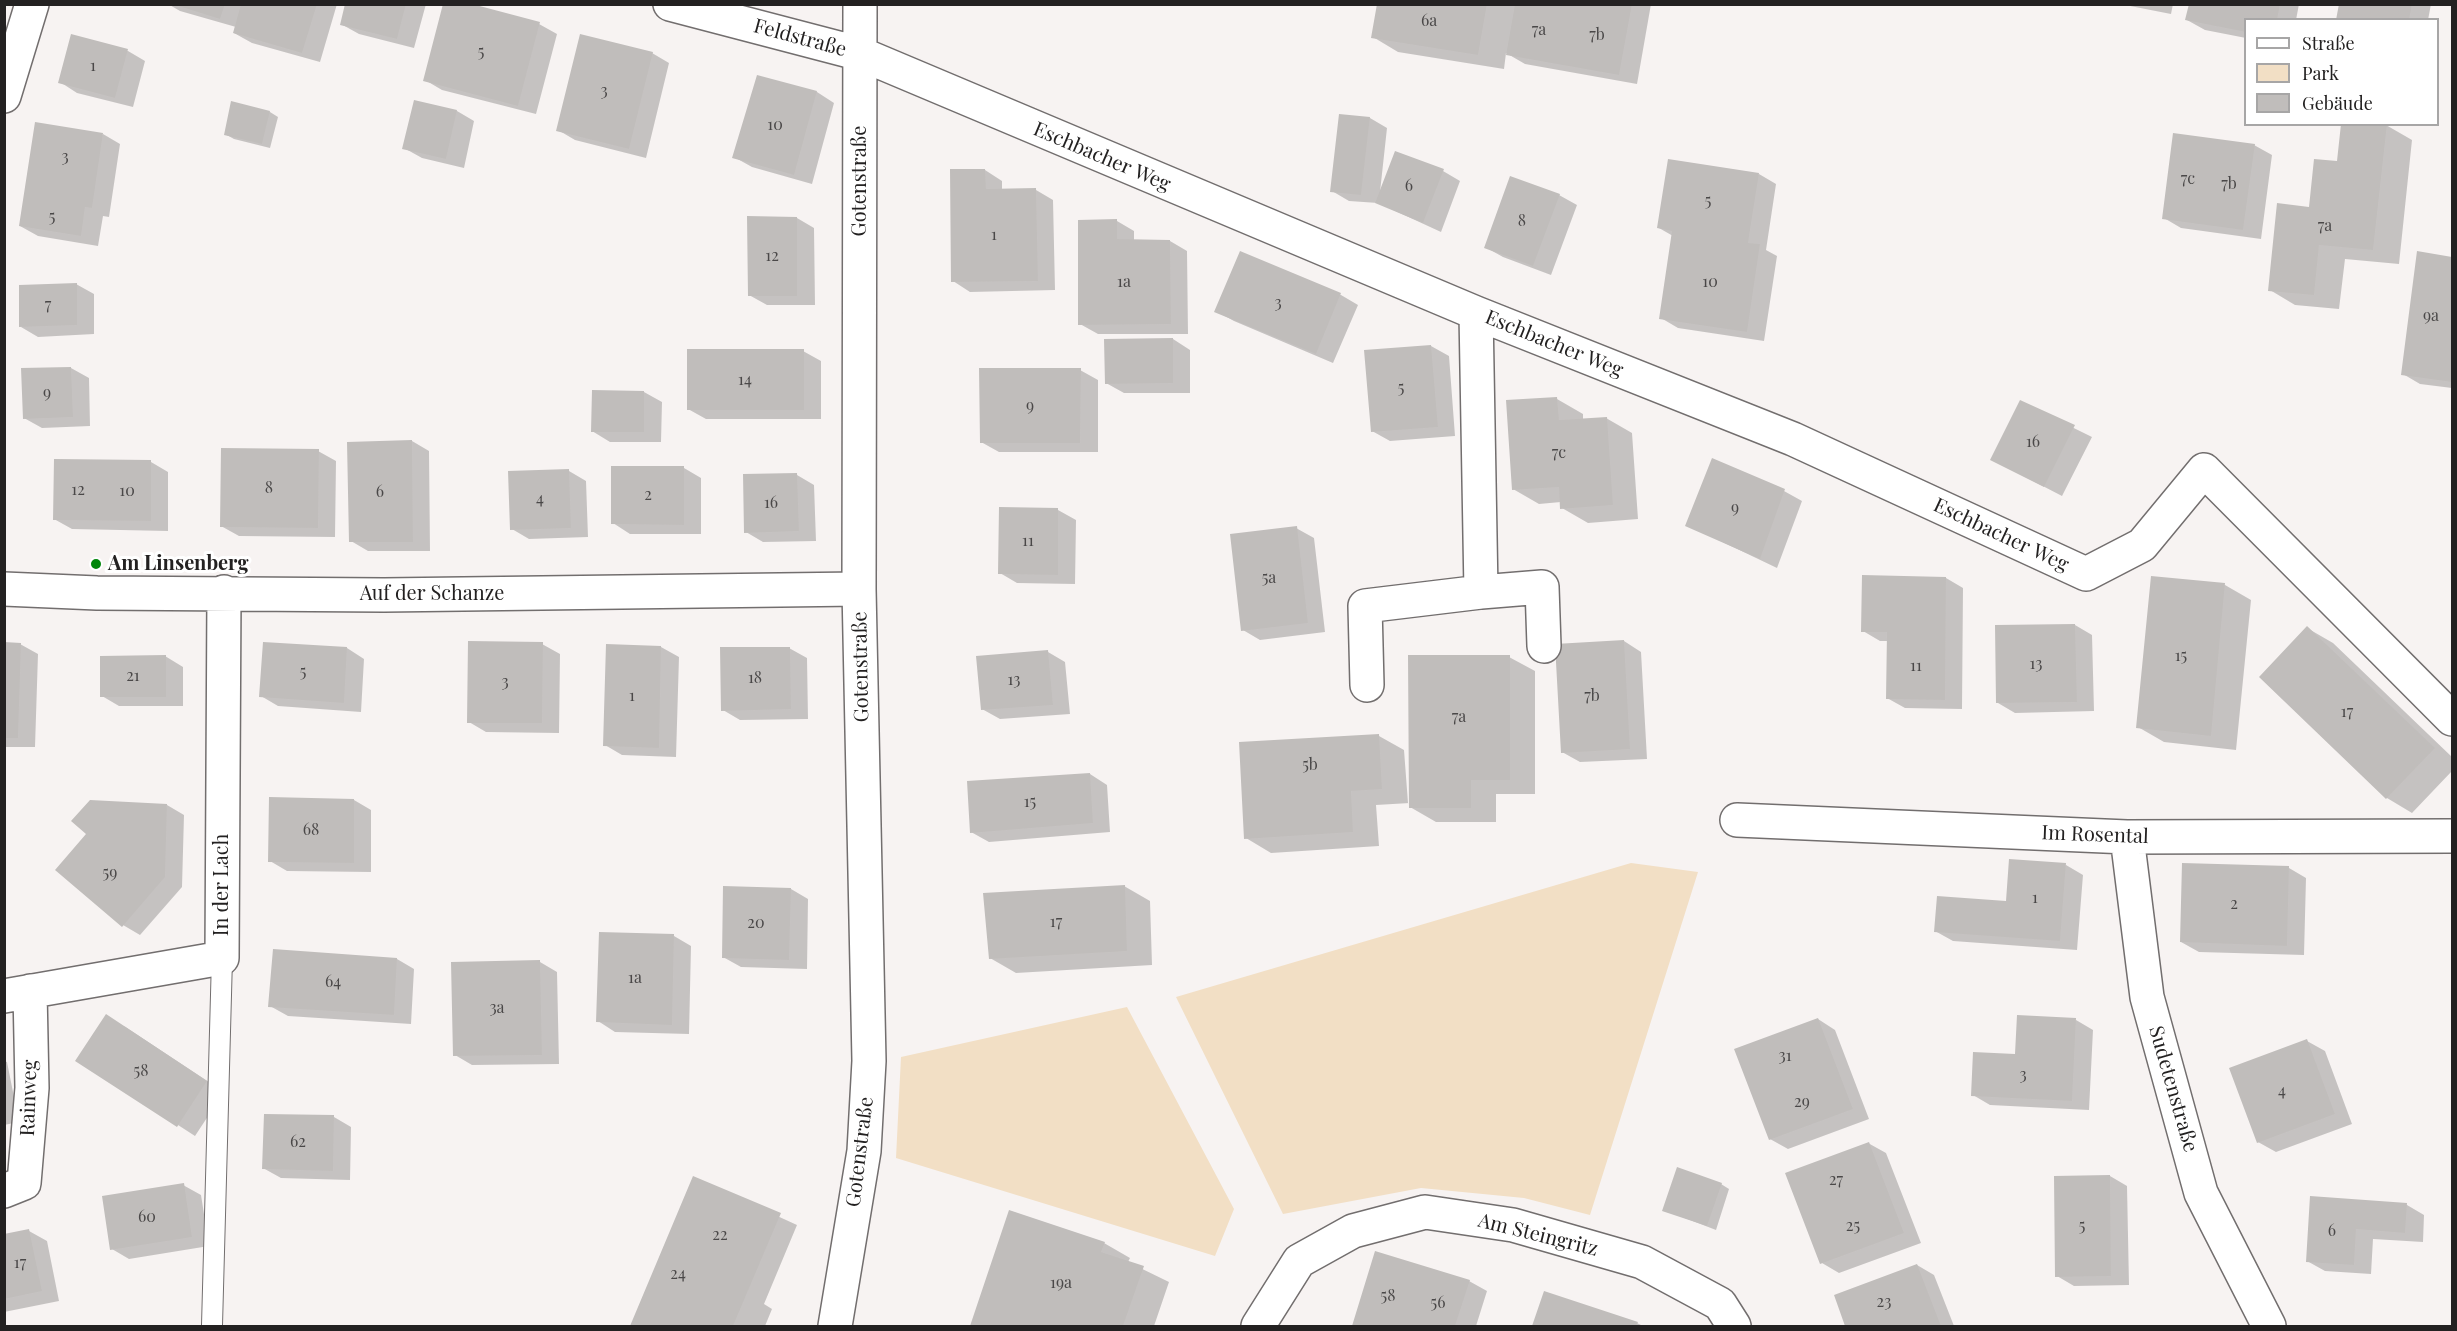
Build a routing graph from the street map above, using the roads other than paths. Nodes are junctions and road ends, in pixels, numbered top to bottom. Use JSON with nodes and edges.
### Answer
{"nodes":[{"id":1,"x":32,"y":4,"type":"edge"},
{"id":2,"x":670,"y":4,"type":"edge"},
{"id":3,"x":860,"y":4,"type":"edge"},
{"id":4,"x":861,"y":54,"type":"junction"},
{"id":5,"x":4,"y":96,"type":"edge"},
{"id":6,"x":1476,"y":313,"type":"junction"},
{"id":7,"x":4,"y":589,"type":"edge"},
{"id":8,"x":859,"y":589,"type":"junction"},
{"id":9,"x":224,"y":592,"type":"junction"},
{"id":10,"x":1481,"y":592,"type":"junction"},
{"id":11,"x":1544,"y":646,"type":"dead end"},
{"id":12,"x":1367,"y":685,"type":"dead end"},
{"id":13,"x":2452,"y":719,"type":"edge"},
{"id":14,"x":1737,"y":820,"type":"dead end"},
{"id":15,"x":2452,"y":836,"type":"edge"},
{"id":16,"x":2127,"y":837,"type":"junction"},
{"id":17,"x":222,"y":958,"type":"junction"},
{"id":18,"x":17,"y":993,"type":"edge"},
{"id":19,"x":4,"y":1191,"type":"edge"},
{"id":20,"x":212,"y":1325,"type":"dead end"},
{"id":21,"x":835,"y":1326,"type":"edge"},
{"id":22,"x":1257,"y":1326,"type":"edge"},
{"id":23,"x":1734,"y":1326,"type":"edge"},
{"id":24,"x":2269,"y":1326,"type":"edge"}],
"edges":[{"from":1,"to":5,"type":"street"},
{"from":2,"to":4,"type":"street","name":"Feldstraße"},
{"from":3,"to":4,"type":"street","name":"Gotenstraße"},
{"from":4,"to":6,"type":"street","name":"Eschbacher Weg"},
{"from":4,"to":8,"type":"street","name":"Gotenstraße"},
{"from":6,"to":10,"type":"street","name":"Eschbacher Weg"},
{"from":6,"to":13,"type":"street","name":"Eschbacher Weg"},
{"from":7,"to":9,"type":"street","name":"Auf der Schanze"},
{"from":8,"to":9,"type":"street","name":"Auf der Schanze"},
{"from":8,"to":21,"type":"street","name":"Gotenstraße"},
{"from":9,"to":17,"type":"street","name":"In der Lach"},
{"from":10,"to":11,"type":"street"},
{"from":10,"to":12,"type":"street"},
{"from":14,"to":16,"type":"street","name":"Im Rosental"},
{"from":15,"to":16,"type":"street","name":"Im Rosental"},
{"from":16,"to":24,"type":"street","name":"Sudetenstraße"},
{"from":17,"to":18,"type":"street","name":"In der Lach"},
{"from":17,"to":20,"type":"lane"},
{"from":18,"to":19,"type":"street","name":"Rainweg"},
{"from":22,"to":23,"type":"street","name":"Am Steingritz"}]}
